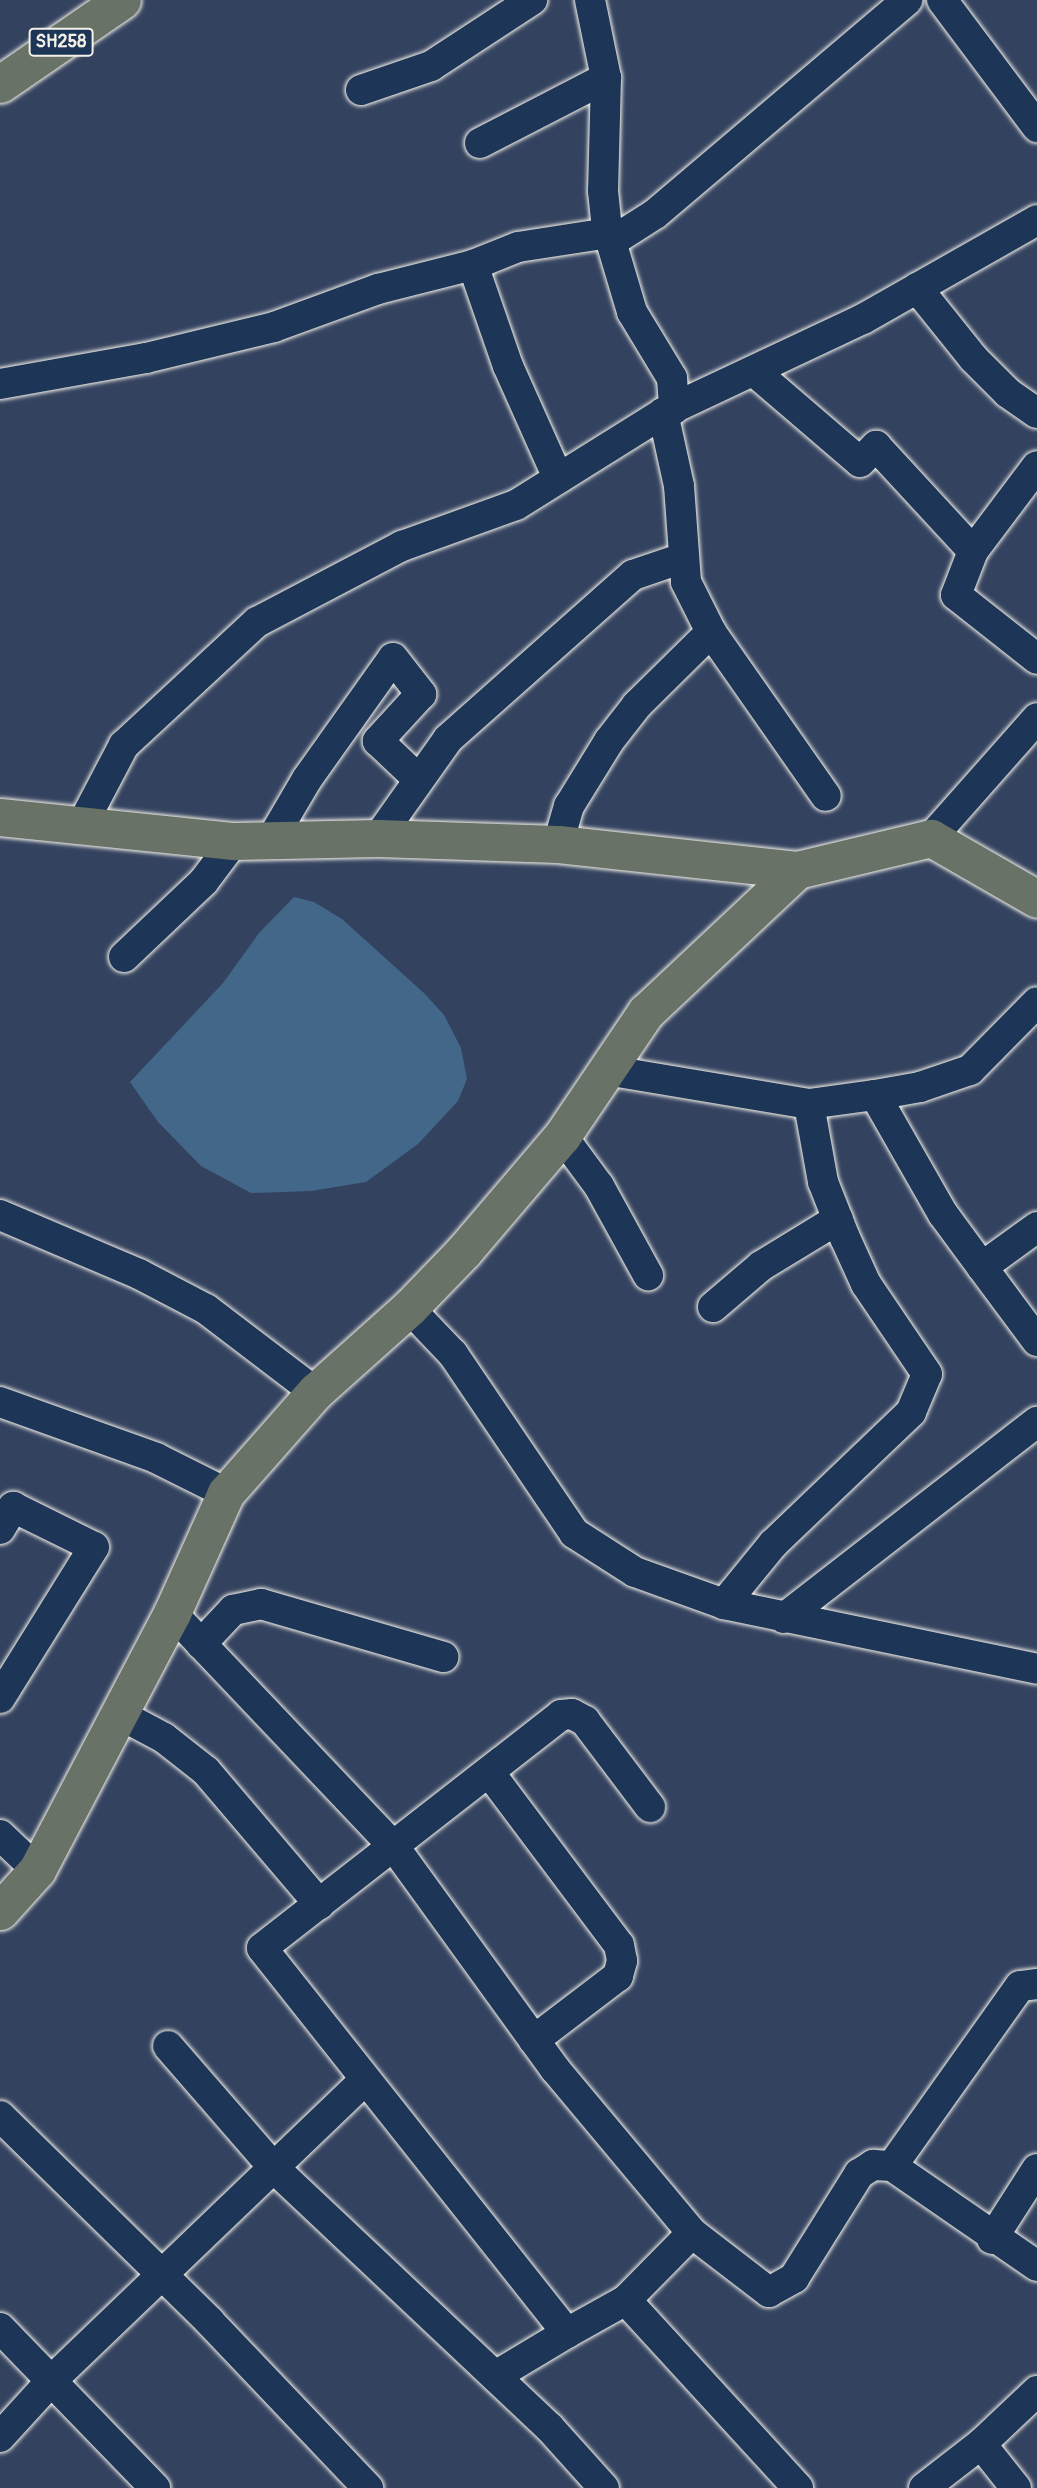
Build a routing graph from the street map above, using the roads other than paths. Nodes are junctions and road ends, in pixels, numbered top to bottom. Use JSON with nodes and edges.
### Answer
{"nodes":[{"id":1,"x":122,"y":0,"type":"edge"},
{"id":2,"x":532,"y":0,"type":"edge"},
{"id":3,"x":590,"y":0,"type":"edge"},
{"id":4,"x":907,"y":0,"type":"edge"},
{"id":5,"x":942,"y":0,"type":"edge"},
{"id":6,"x":606,"y":78,"type":"junction"},
{"id":7,"x":0,"y":83,"type":"edge"},
{"id":8,"x":361,"y":90,"type":"dead end"},
{"id":9,"x":1036,"y":126,"type":"edge"},
{"id":10,"x":480,"y":143,"type":"dead end"},
{"id":11,"x":1037,"y":220,"type":"edge"},
{"id":12,"x":609,"y":237,"type":"junction"},
{"id":13,"x":473,"y":265,"type":"junction"},
{"id":14,"x":917,"y":288,"type":"junction"},
{"id":15,"x":755,"y":372,"type":"junction"},
{"id":16,"x":0,"y":384,"type":"edge"},
{"id":17,"x":668,"y":411,"type":"junction"},
{"id":18,"x":1037,"y":413,"type":"edge"},
{"id":19,"x":1037,"y":466,"type":"edge"},
{"id":20,"x":558,"y":478,"type":"junction"},
{"id":21,"x":973,"y":551,"type":"junction"},
{"id":22,"x":683,"y":558,"type":"junction"},
{"id":23,"x":710,"y":632,"type":"junction"},
{"id":24,"x":1037,"y":659,"type":"edge"},
{"id":25,"x":1037,"y":718,"type":"edge"},
{"id":26,"x":417,"y":778,"type":"junction"},
{"id":27,"x":826,"y":796,"type":"dead end"},
{"id":28,"x":0,"y":817,"type":"edge"},
{"id":29,"x":83,"y":823,"type":"junction"},
{"id":30,"x":379,"y":838,"type":"junction"},
{"id":31,"x":931,"y":838,"type":"junction"},
{"id":32,"x":234,"y":841,"type":"junction"},
{"id":33,"x":270,"y":842,"type":"junction"},
{"id":34,"x":558,"y":844,"type":"junction"},
{"id":35,"x":797,"y":870,"type":"junction"},
{"id":36,"x":1037,"y":899,"type":"edge"},
{"id":37,"x":124,"y":957,"type":"dead end"},
{"id":38,"x":1037,"y":1002,"type":"edge"},
{"id":39,"x":606,"y":1070,"type":"junction"},
{"id":40,"x":875,"y":1096,"type":"junction"},
{"id":41,"x":808,"y":1104,"type":"junction"},
{"id":42,"x":562,"y":1136,"type":"junction"},
{"id":43,"x":0,"y":1215,"type":"edge"},
{"id":44,"x":838,"y":1219,"type":"junction"},
{"id":45,"x":1037,"y":1227,"type":"edge"},
{"id":46,"x":982,"y":1267,"type":"junction"},
{"id":47,"x":648,"y":1275,"type":"dead end"},
{"id":48,"x":713,"y":1307,"type":"dead end"},
{"id":49,"x":409,"y":1308,"type":"junction"},
{"id":50,"x":1037,"y":1341,"type":"edge"},
{"id":51,"x":315,"y":1392,"type":"junction"},
{"id":52,"x":0,"y":1402,"type":"edge"},
{"id":53,"x":1037,"y":1422,"type":"edge"},
{"id":54,"x":226,"y":1493,"type":"junction"},
{"id":55,"x":4,"y":1512,"type":"edge"},
{"id":56,"x":724,"y":1604,"type":"junction"},
{"id":57,"x":172,"y":1613,"type":"junction"},
{"id":58,"x":784,"y":1618,"type":"junction"},
{"id":59,"x":201,"y":1644,"type":"junction"},
{"id":60,"x":443,"y":1657,"type":"dead end"},
{"id":61,"x":1037,"y":1670,"type":"edge"},
{"id":62,"x":0,"y":1698,"type":"edge"},
{"id":63,"x":119,"y":1714,"type":"junction"},
{"id":64,"x":489,"y":1772,"type":"junction"},
{"id":65,"x":650,"y":1807,"type":"dead end"},
{"id":66,"x":0,"y":1835,"type":"edge"},
{"id":67,"x":395,"y":1848,"type":"junction"},
{"id":68,"x":37,"y":1870,"type":"junction"},
{"id":69,"x":319,"y":1905,"type":"junction"},
{"id":70,"x":0,"y":1911,"type":"edge"},
{"id":71,"x":1037,"y":1984,"type":"edge"},
{"id":72,"x":534,"y":2040,"type":"junction"},
{"id":73,"x":168,"y":2046,"type":"dead end"},
{"id":74,"x":365,"y":2080,"type":"junction"},
{"id":75,"x":0,"y":2116,"type":"edge"},
{"id":76,"x":892,"y":2166,"type":"junction"},
{"id":77,"x":273,"y":2167,"type":"junction"},
{"id":78,"x":1037,"y":2169,"type":"edge"},
{"id":79,"x":692,"y":2233,"type":"junction"},
{"id":80,"x":992,"y":2239,"type":"junction"},
{"id":81,"x":1037,"y":2266,"type":"edge"},
{"id":82,"x":163,"y":2277,"type":"junction"},
{"id":83,"x":626,"y":2300,"type":"junction"},
{"id":84,"x":0,"y":2328,"type":"edge"},
{"id":85,"x":568,"y":2333,"type":"junction"},
{"id":86,"x":495,"y":2376,"type":"junction"},
{"id":87,"x":53,"y":2379,"type":"junction"},
{"id":88,"x":1037,"y":2391,"type":"edge"},
{"id":89,"x":0,"y":2437,"type":"edge"},
{"id":90,"x":981,"y":2444,"type":"junction"},
{"id":91,"x":155,"y":2488,"type":"edge"},
{"id":92,"x":368,"y":2488,"type":"edge"},
{"id":93,"x":604,"y":2488,"type":"edge"},
{"id":94,"x":798,"y":2488,"type":"edge"},
{"id":95,"x":924,"y":2488,"type":"edge"},
{"id":96,"x":1016,"y":2488,"type":"edge"}],
"edges":[{"from":1,"to":7,"type":"main road","number":"SH258"},
{"from":2,"to":8,"type":"street"},
{"from":3,"to":6,"type":"street"},
{"from":4,"to":12,"type":"street"},
{"from":5,"to":9,"type":"street"},
{"from":6,"to":10,"type":"street"},
{"from":6,"to":12,"type":"street"},
{"from":11,"to":14,"type":"street"},
{"from":12,"to":13,"type":"street"},
{"from":12,"to":17,"type":"street"},
{"from":13,"to":16,"type":"street"},
{"from":13,"to":20,"type":"street"},
{"from":14,"to":15,"type":"street"},
{"from":14,"to":18,"type":"street"},
{"from":15,"to":17,"type":"street"},
{"from":15,"to":21,"type":"street"},
{"from":17,"to":20,"type":"street"},
{"from":17,"to":22,"type":"street"},
{"from":19,"to":21,"type":"street"},
{"from":20,"to":29,"type":"street"},
{"from":21,"to":24,"type":"street"},
{"from":22,"to":23,"type":"street"},
{"from":22,"to":26,"type":"street"},
{"from":23,"to":27,"type":"street"},
{"from":23,"to":34,"type":"street"},
{"from":25,"to":31,"type":"street"},
{"from":26,"to":30,"type":"street"},
{"from":26,"to":33,"type":"street"},
{"from":28,"to":29,"type":"main road"},
{"from":29,"to":32,"type":"main road"},
{"from":30,"to":33,"type":"main road"},
{"from":30,"to":34,"type":"main road"},
{"from":31,"to":35,"type":"main road"},
{"from":31,"to":36,"type":"main road"},
{"from":32,"to":33,"type":"main road"},
{"from":32,"to":37,"type":"street"},
{"from":34,"to":35,"type":"main road"},
{"from":35,"to":39,"type":"main road"},
{"from":38,"to":40,"type":"street"},
{"from":39,"to":41,"type":"street"},
{"from":39,"to":42,"type":"main road"},
{"from":40,"to":41,"type":"street"},
{"from":40,"to":46,"type":"street"},
{"from":41,"to":44,"type":"street"},
{"from":42,"to":47,"type":"street"},
{"from":42,"to":49,"type":"main road"},
{"from":43,"to":51,"type":"street"},
{"from":44,"to":48,"type":"street"},
{"from":44,"to":56,"type":"street"},
{"from":45,"to":46,"type":"street"},
{"from":46,"to":50,"type":"street"},
{"from":49,"to":51,"type":"main road"},
{"from":49,"to":56,"type":"street"},
{"from":51,"to":54,"type":"main road"},
{"from":52,"to":54,"type":"street"},
{"from":53,"to":58,"type":"street"},
{"from":54,"to":57,"type":"main road"},
{"from":55,"to":62,"type":"street"},
{"from":56,"to":58,"type":"street"},
{"from":57,"to":59,"type":"street"},
{"from":57,"to":63,"type":"main road"},
{"from":58,"to":61,"type":"street"},
{"from":59,"to":60,"type":"street"},
{"from":59,"to":67,"type":"street"},
{"from":63,"to":68,"type":"main road"},
{"from":63,"to":69,"type":"street"},
{"from":64,"to":65,"type":"street"},
{"from":64,"to":67,"type":"street"},
{"from":64,"to":72,"type":"street"},
{"from":66,"to":68,"type":"street"},
{"from":67,"to":69,"type":"street"},
{"from":67,"to":72,"type":"street"},
{"from":68,"to":70,"type":"main road"},
{"from":69,"to":74,"type":"street"},
{"from":71,"to":76,"type":"street"},
{"from":72,"to":79,"type":"street"},
{"from":73,"to":77,"type":"street"},
{"from":74,"to":77,"type":"street"},
{"from":74,"to":85,"type":"street"},
{"from":75,"to":82,"type":"street"},
{"from":76,"to":79,"type":"street"},
{"from":76,"to":80,"type":"street"},
{"from":77,"to":82,"type":"street"},
{"from":77,"to":86,"type":"street"},
{"from":78,"to":80,"type":"street"},
{"from":79,"to":83,"type":"street"},
{"from":80,"to":81,"type":"street"},
{"from":82,"to":87,"type":"street"},
{"from":82,"to":92,"type":"street"},
{"from":83,"to":85,"type":"street"},
{"from":83,"to":94,"type":"street"},
{"from":84,"to":87,"type":"street"},
{"from":85,"to":86,"type":"street"},
{"from":86,"to":93,"type":"street"},
{"from":87,"to":89,"type":"street"},
{"from":87,"to":91,"type":"street"},
{"from":88,"to":90,"type":"street"},
{"from":90,"to":95,"type":"street"},
{"from":90,"to":96,"type":"street"}]}
